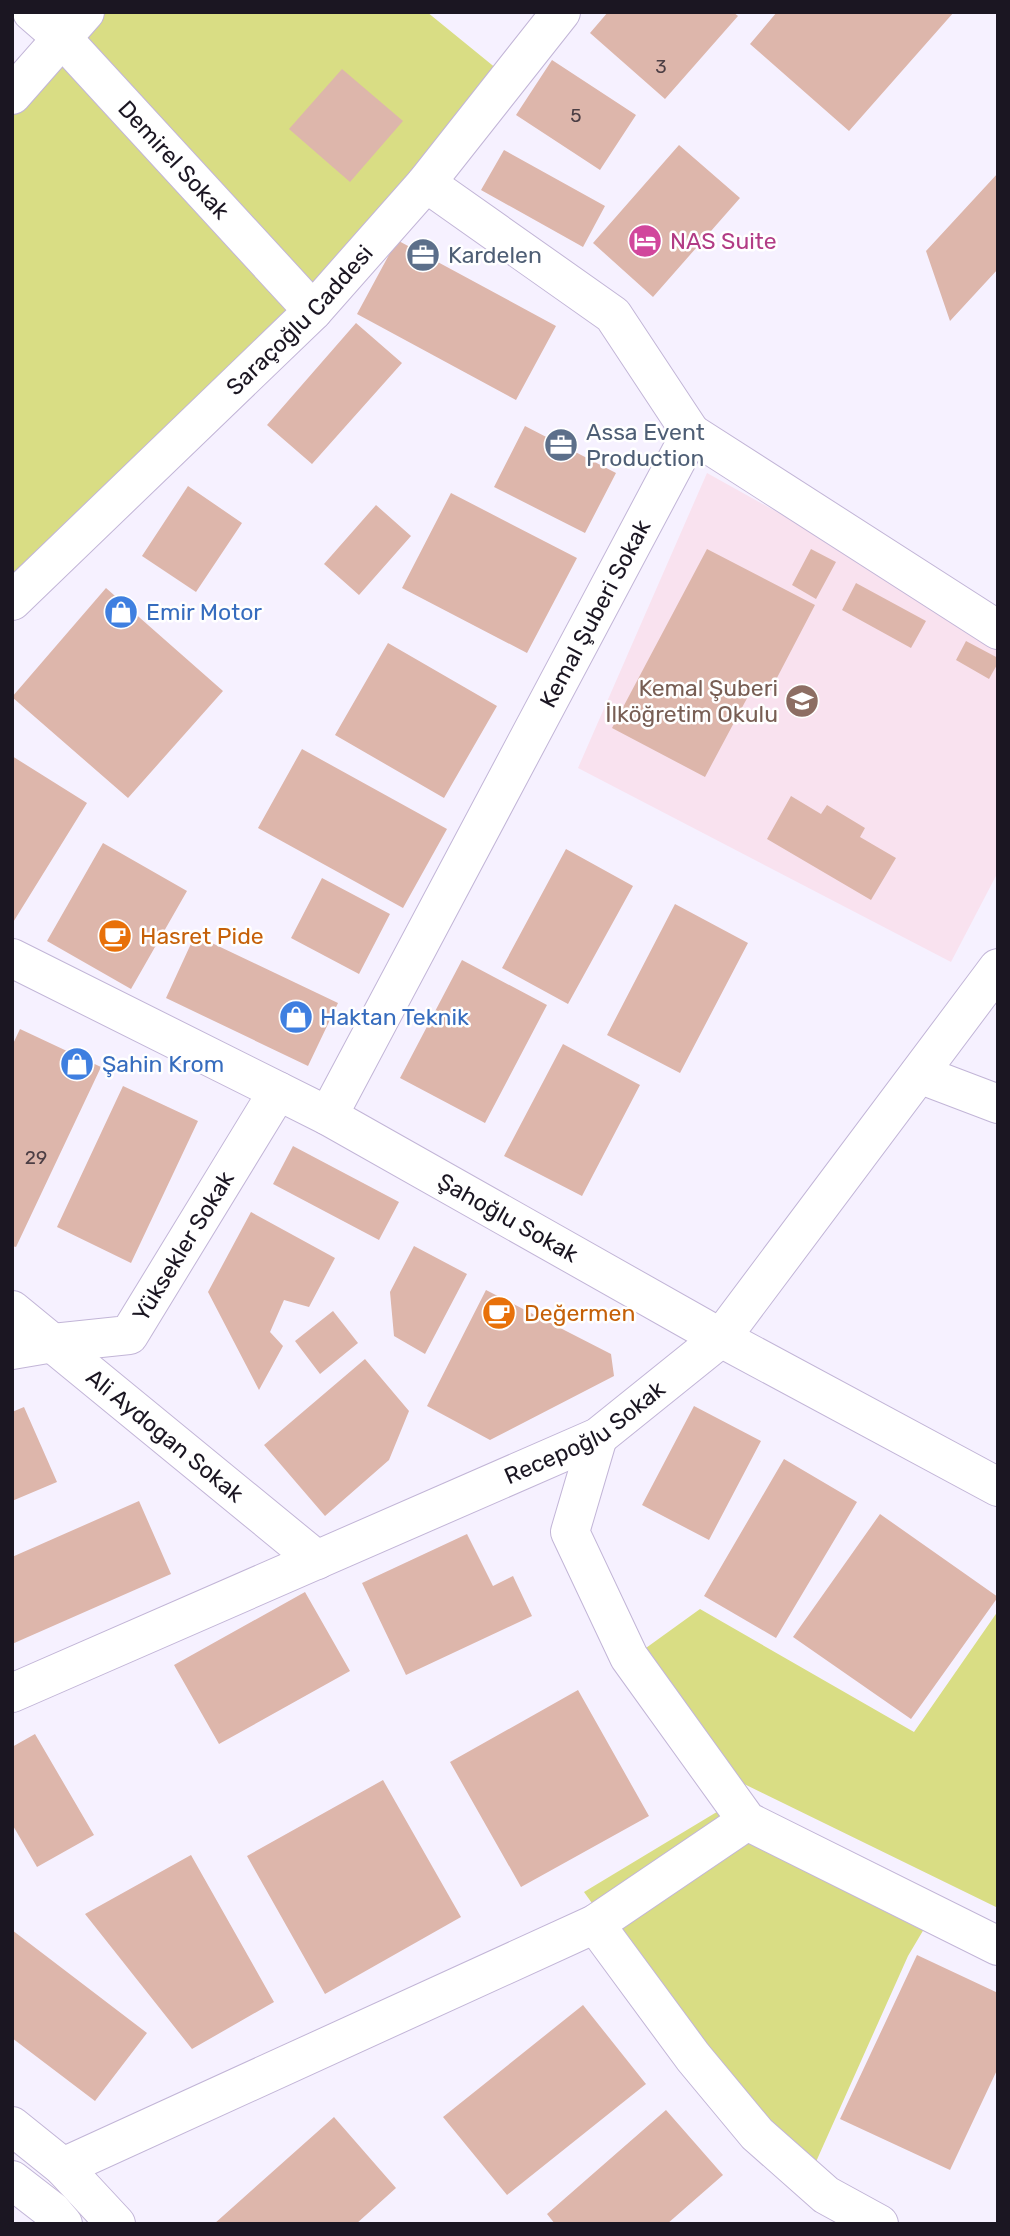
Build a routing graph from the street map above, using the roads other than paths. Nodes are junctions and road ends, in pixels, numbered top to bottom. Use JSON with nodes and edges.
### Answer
{"nodes":[{"id":1,"x":32,"y":12,"type":"edge"},
{"id":2,"x":561,"y":12,"type":"edge"},
{"id":3,"x":74,"y":26,"type":"edge"},
{"id":4,"x":12,"y":95,"type":"edge"},
{"id":5,"x":426,"y":183,"type":"junction"},
{"id":6,"x":313,"y":311,"type":"junction"},
{"id":7,"x":691,"y":433,"type":"junction"},
{"id":8,"x":12,"y":601,"type":"edge"},
{"id":9,"x":998,"y":630,"type":"edge"},
{"id":10,"x":12,"y":958,"type":"edge"},
{"id":11,"x":998,"y":968,"type":"edge"},
{"id":12,"x":919,"y":1074,"type":"junction"},
{"id":13,"x":278,"y":1091,"type":"junction"},
{"id":14,"x":998,"y":1104,"type":"edge"},
{"id":15,"x":328,"y":1116,"type":"junction"},
{"id":16,"x":12,"y":1310,"type":"edge"},
{"id":17,"x":721,"y":1338,"type":"junction"},
{"id":18,"x":53,"y":1343,"type":"junction"},
{"id":19,"x":12,"y":1350,"type":"edge"},
{"id":20,"x":598,"y":1437,"type":"junction"},
{"id":21,"x":998,"y":1488,"type":"edge"},
{"id":22,"x":317,"y":1560,"type":"junction"},
{"id":23,"x":12,"y":1693,"type":"edge"},
{"id":24,"x":747,"y":1821,"type":"junction"},
{"id":25,"x":595,"y":1924,"type":"junction"},
{"id":26,"x":998,"y":1946,"type":"edge"},
{"id":27,"x":12,"y":2126,"type":"edge"},
{"id":28,"x":63,"y":2167,"type":"junction"},
{"id":29,"x":12,"y":2180,"type":"edge"},
{"id":30,"x":63,"y":2224,"type":"edge"},
{"id":31,"x":116,"y":2224,"type":"edge"},
{"id":32,"x":878,"y":2224,"type":"edge"}],
"edges":[{"from":1,"to":3,"type":"street","name":"Demirel Sokak"},
{"from":2,"to":5,"type":"street","name":"Saraçoğlu Caddesi"},
{"from":3,"to":4,"type":"street"},
{"from":3,"to":6,"type":"street","name":"Demirel Sokak"},
{"from":5,"to":6,"type":"street","name":"Saraçoğlu Caddesi"},
{"from":5,"to":7,"type":"street"},
{"from":6,"to":8,"type":"street","name":"Saraçoğlu Caddesi"},
{"from":7,"to":9,"type":"street"},
{"from":7,"to":15,"type":"street","name":"Kemal Şuberi Sokak"},
{"from":10,"to":13,"type":"street","name":"Şahoğlu Sokak"},
{"from":11,"to":12,"type":"street","name":"Recepoğlu Sokak"},
{"from":12,"to":14,"type":"street"},
{"from":12,"to":17,"type":"street","name":"Recepoğlu Sokak"},
{"from":13,"to":15,"type":"street","name":"Şahoğlu Sokak"},
{"from":13,"to":18,"type":"street","name":"Yüksekler Sokak"},
{"from":15,"to":17,"type":"street","name":"Şahoğlu Sokak"},
{"from":16,"to":18,"type":"street","name":"Ali Aydogan Sokak"},
{"from":17,"to":20,"type":"street","name":"Recepoğlu Sokak"},
{"from":17,"to":21,"type":"street","name":"Şahoğlu Sokak"},
{"from":18,"to":19,"type":"street","name":"Yüksekler Sokak"},
{"from":18,"to":22,"type":"street","name":"Ali Aydogan Sokak"},
{"from":20,"to":22,"type":"street","name":"Recepoğlu Sokak"},
{"from":20,"to":24,"type":"street"},
{"from":22,"to":23,"type":"street","name":"Recepoğlu Sokak"},
{"from":24,"to":25,"type":"street"},
{"from":24,"to":26,"type":"street"},
{"from":25,"to":28,"type":"street"},
{"from":25,"to":32,"type":"street"},
{"from":27,"to":28,"type":"street"},
{"from":28,"to":31,"type":"street"},
{"from":29,"to":30,"type":"street"}]}
